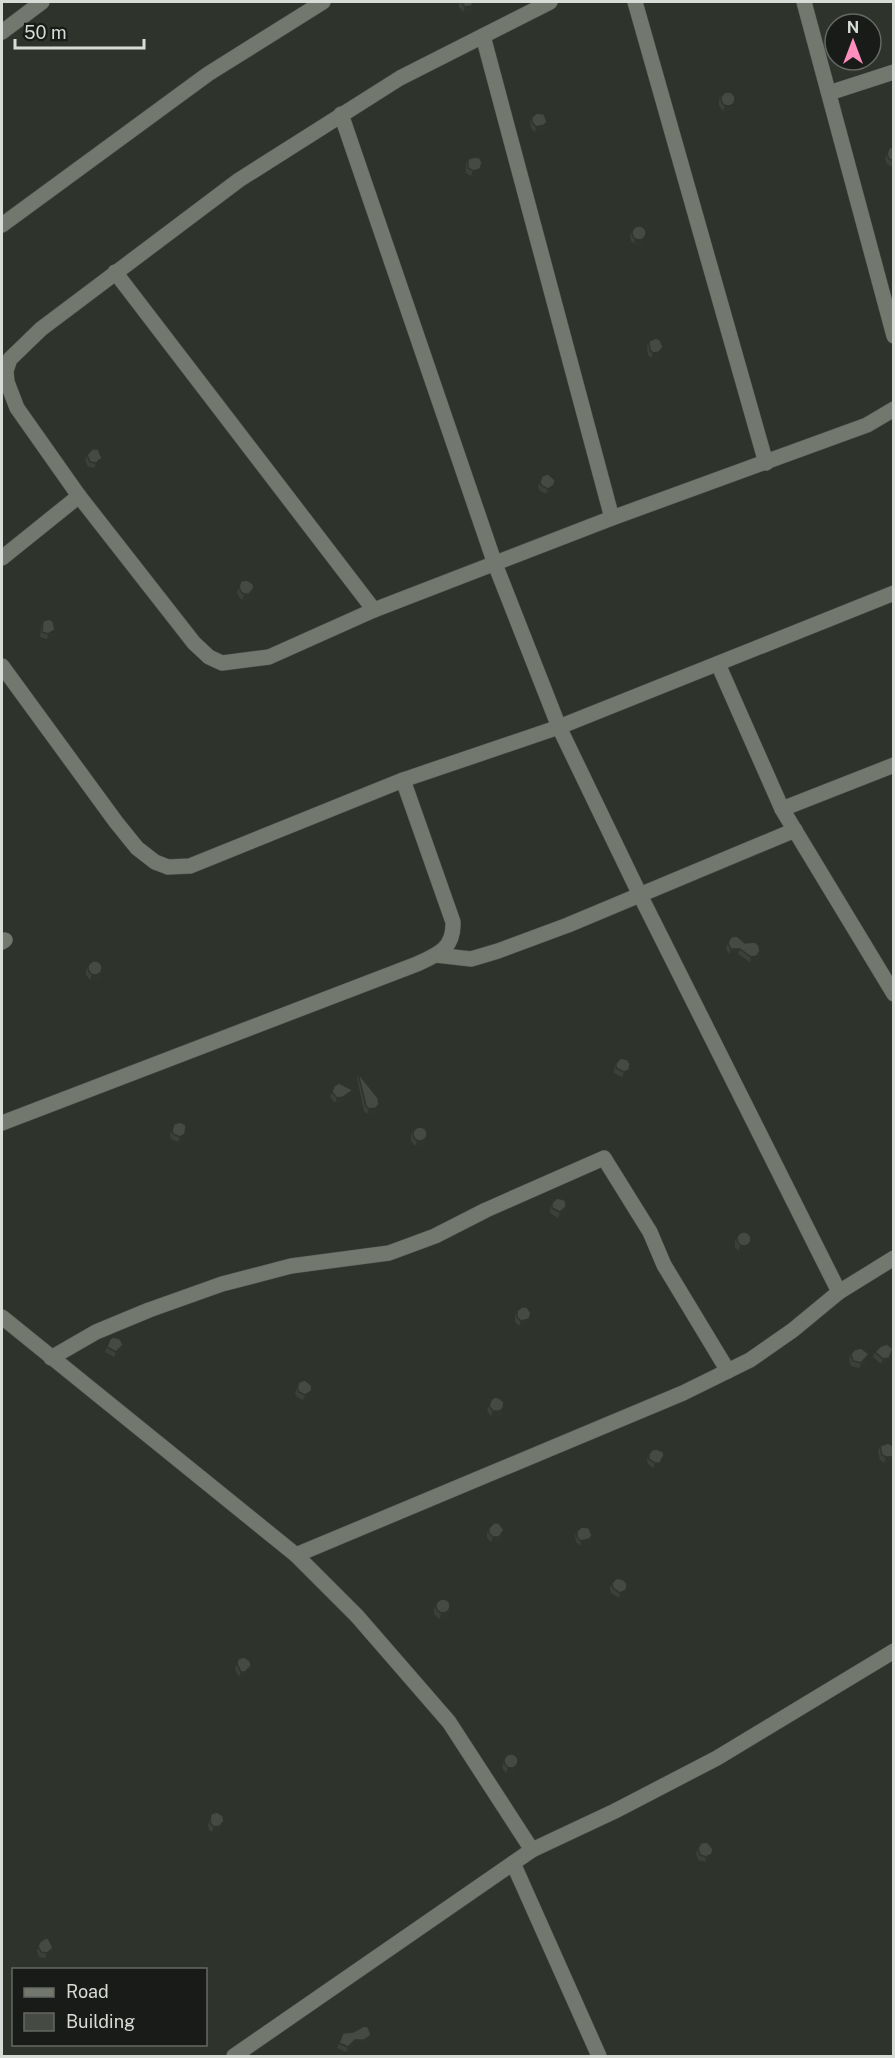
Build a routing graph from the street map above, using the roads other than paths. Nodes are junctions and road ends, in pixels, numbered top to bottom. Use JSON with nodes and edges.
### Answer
{"nodes":[{"id":1,"x":42,"y":2,"type":"edge"},
{"id":2,"x":323,"y":2,"type":"edge"},
{"id":3,"x":550,"y":2,"type":"edge"},
{"id":4,"x":635,"y":2,"type":"edge"},
{"id":5,"x":804,"y":2,"type":"edge"},
{"id":6,"x":2,"y":32,"type":"edge"},
{"id":7,"x":483,"y":36,"type":"junction"},
{"id":8,"x":894,"y":72,"type":"edge"},
{"id":9,"x":829,"y":93,"type":"junction"},
{"id":10,"x":341,"y":114,"type":"junction"},
{"id":11,"x":2,"y":225,"type":"edge"},
{"id":12,"x":115,"y":272,"type":"junction"},
{"id":13,"x":894,"y":336,"type":"edge"},
{"id":14,"x":894,"y":409,"type":"edge"},
{"id":15,"x":766,"y":463,"type":"junction"},
{"id":16,"x":79,"y":496,"type":"junction"},
{"id":17,"x":612,"y":518,"type":"junction"},
{"id":18,"x":2,"y":558,"type":"edge"},
{"id":19,"x":495,"y":564,"type":"junction"},
{"id":20,"x":894,"y":593,"type":"edge"},
{"id":21,"x":374,"y":610,"type":"junction"},
{"id":22,"x":718,"y":664,"type":"junction"},
{"id":23,"x":2,"y":666,"type":"edge"},
{"id":24,"x":559,"y":727,"type":"junction"},
{"id":25,"x":894,"y":765,"type":"edge"},
{"id":26,"x":403,"y":780,"type":"junction"},
{"id":27,"x":782,"y":809,"type":"junction"},
{"id":28,"x":795,"y":830,"type":"junction"},
{"id":29,"x":640,"y":895,"type":"junction"},
{"id":30,"x":436,"y":955,"type":"junction"},
{"id":31,"x":894,"y":994,"type":"edge"},
{"id":32,"x":2,"y":1123,"type":"edge"},
{"id":33,"x":894,"y":1257,"type":"edge"},
{"id":34,"x":839,"y":1292,"type":"junction"},
{"id":35,"x":2,"y":1317,"type":"edge"},
{"id":36,"x":51,"y":1358,"type":"junction"},
{"id":37,"x":728,"y":1371,"type":"junction"},
{"id":38,"x":296,"y":1556,"type":"junction"},
{"id":39,"x":894,"y":1651,"type":"edge"},
{"id":40,"x":532,"y":1850,"type":"junction"},
{"id":41,"x":513,"y":1863,"type":"junction"},
{"id":42,"x":234,"y":2056,"type":"edge"},
{"id":43,"x":599,"y":2056,"type":"edge"}],
"edges":[{"from":1,"to":6,"type":"street"},
{"from":2,"to":11,"type":"street"},
{"from":3,"to":7,"type":"street"},
{"from":4,"to":15,"type":"street"},
{"from":5,"to":9,"type":"street"},
{"from":7,"to":10,"type":"street"},
{"from":7,"to":17,"type":"street"},
{"from":8,"to":9,"type":"street"},
{"from":9,"to":13,"type":"street"},
{"from":10,"to":12,"type":"street"},
{"from":10,"to":19,"type":"street"},
{"from":12,"to":16,"type":"street"},
{"from":12,"to":21,"type":"street"},
{"from":14,"to":15,"type":"street"},
{"from":15,"to":17,"type":"street"},
{"from":16,"to":18,"type":"street"},
{"from":16,"to":21,"type":"street"},
{"from":17,"to":19,"type":"street"},
{"from":19,"to":21,"type":"street"},
{"from":19,"to":24,"type":"street"},
{"from":20,"to":22,"type":"street"},
{"from":22,"to":24,"type":"street"},
{"from":22,"to":27,"type":"street"},
{"from":23,"to":26,"type":"street"},
{"from":24,"to":26,"type":"street"},
{"from":24,"to":29,"type":"street"},
{"from":25,"to":27,"type":"street"},
{"from":26,"to":30,"type":"street"},
{"from":27,"to":28,"type":"street"},
{"from":28,"to":29,"type":"street"},
{"from":28,"to":31,"type":"street"},
{"from":29,"to":30,"type":"street"},
{"from":29,"to":34,"type":"street"},
{"from":30,"to":32,"type":"street"},
{"from":33,"to":34,"type":"street"},
{"from":34,"to":37,"type":"street"},
{"from":35,"to":36,"type":"street"},
{"from":36,"to":37,"type":"street"},
{"from":36,"to":38,"type":"street"},
{"from":37,"to":38,"type":"street"},
{"from":38,"to":40,"type":"street"},
{"from":39,"to":40,"type":"street"},
{"from":40,"to":41,"type":"street"},
{"from":41,"to":42,"type":"street"},
{"from":41,"to":43,"type":"street"}]}
